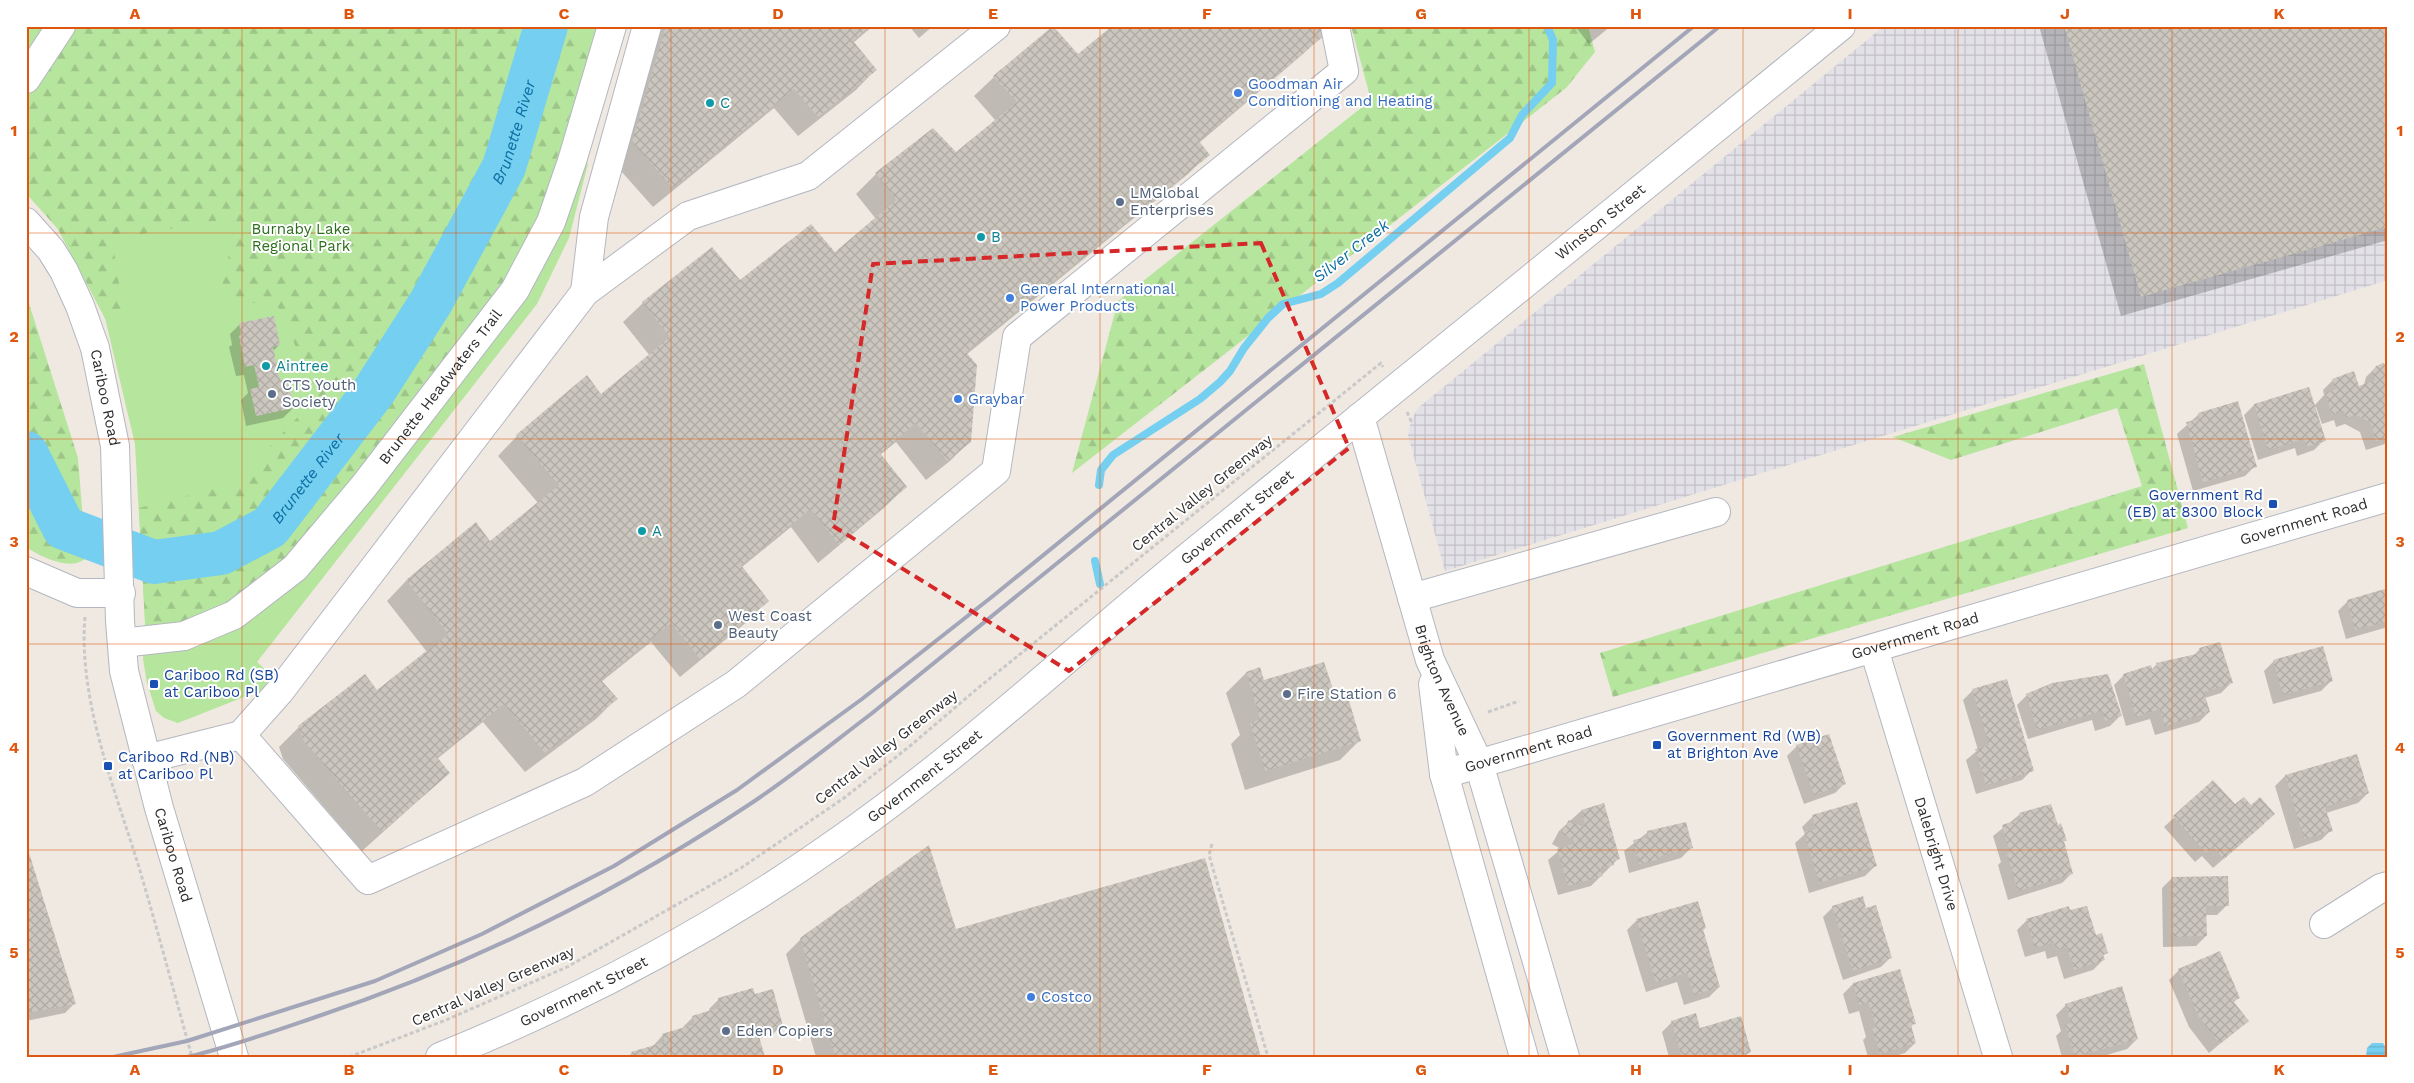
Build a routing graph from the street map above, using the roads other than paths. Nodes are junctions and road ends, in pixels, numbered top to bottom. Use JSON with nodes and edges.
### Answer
{"nodes":[{"id":1,"x":62,"y":26,"type":"edge"},
{"id":2,"x":612,"y":26,"type":"edge"},
{"id":3,"x":647,"y":26,"type":"edge"},
{"id":4,"x":996,"y":26,"type":"edge"},
{"id":5,"x":1335,"y":26,"type":"edge"},
{"id":6,"x":1841,"y":26,"type":"edge"},
{"id":7,"x":26,"y":79,"type":"edge"},
{"id":8,"x":26,"y":222,"type":"edge"},
{"id":9,"x":585,"y":292,"type":"junction"},
{"id":10,"x":1360,"y":417,"type":"junction"},
{"id":11,"x":2388,"y":497,"type":"edge"},
{"id":12,"x":1716,"y":512,"type":"dead end"},
{"id":13,"x":26,"y":571,"type":"edge"},
{"id":14,"x":120,"y":593,"type":"junction"},
{"id":15,"x":1412,"y":598,"type":"junction"},
{"id":16,"x":129,"y":635,"type":"junction"},
{"id":17,"x":1874,"y":649,"type":"junction"},
{"id":18,"x":1430,"y":660,"type":"junction"},
{"id":19,"x":241,"y":735,"type":"junction"},
{"id":20,"x":146,"y":760,"type":"junction"},
{"id":21,"x":1479,"y":764,"type":"junction"},
{"id":22,"x":1444,"y":774,"type":"junction"},
{"id":23,"x":2388,"y":886,"type":"edge"},
{"id":24,"x":2324,"y":924,"type":"dead end"},
{"id":25,"x":494,"y":1046,"type":"edge"},
{"id":26,"x":234,"y":1057,"type":"edge"},
{"id":27,"x":440,"y":1057,"type":"edge"},
{"id":28,"x":1524,"y":1057,"type":"edge"},
{"id":29,"x":1540,"y":1057,"type":"edge"},
{"id":30,"x":1566,"y":1057,"type":"edge"},
{"id":31,"x":1998,"y":1057,"type":"edge"}],
"edges":[{"from":1,"to":7,"type":"street"},
{"from":2,"to":16,"type":"street","name":"Brunette Headwaters Trail"},
{"from":3,"to":9,"type":"street"},
{"from":4,"to":9,"type":"street"},
{"from":5,"to":19,"type":"street"},
{"from":6,"to":10,"type":"street","name":"Winston Street"},
{"from":8,"to":14,"type":"street","name":"Cariboo Road"},
{"from":9,"to":19,"type":"street"},
{"from":10,"to":15,"type":"street","name":"Brighton Avenue"},
{"from":10,"to":25,"type":"street","name":"Government Street"},
{"from":11,"to":17,"type":"street","name":"Government Road"},
{"from":12,"to":15,"type":"street"},
{"from":13,"to":14,"type":"street"},
{"from":14,"to":16,"type":"street","name":"Cariboo Road"},
{"from":15,"to":18,"type":"street","name":"Brighton Avenue"},
{"from":16,"to":20,"type":"street","name":"Cariboo Road"},
{"from":17,"to":21,"type":"street","name":"Government Road"},
{"from":17,"to":31,"type":"street","name":"Dalebright Drive"},
{"from":18,"to":21,"type":"street","name":"Brighton Avenue"},
{"from":18,"to":22,"type":"street"},
{"from":19,"to":20,"type":"street"},
{"from":20,"to":26,"type":"street","name":"Cariboo Road"},
{"from":21,"to":22,"type":"street","name":"Government Road"},
{"from":21,"to":30,"type":"street","name":"Brighton Avenue"},
{"from":22,"to":28,"type":"street"},
{"from":22,"to":29,"type":"street"},
{"from":23,"to":24,"type":"street"},
{"from":25,"to":27,"type":"street","name":"Government Street"}]}
